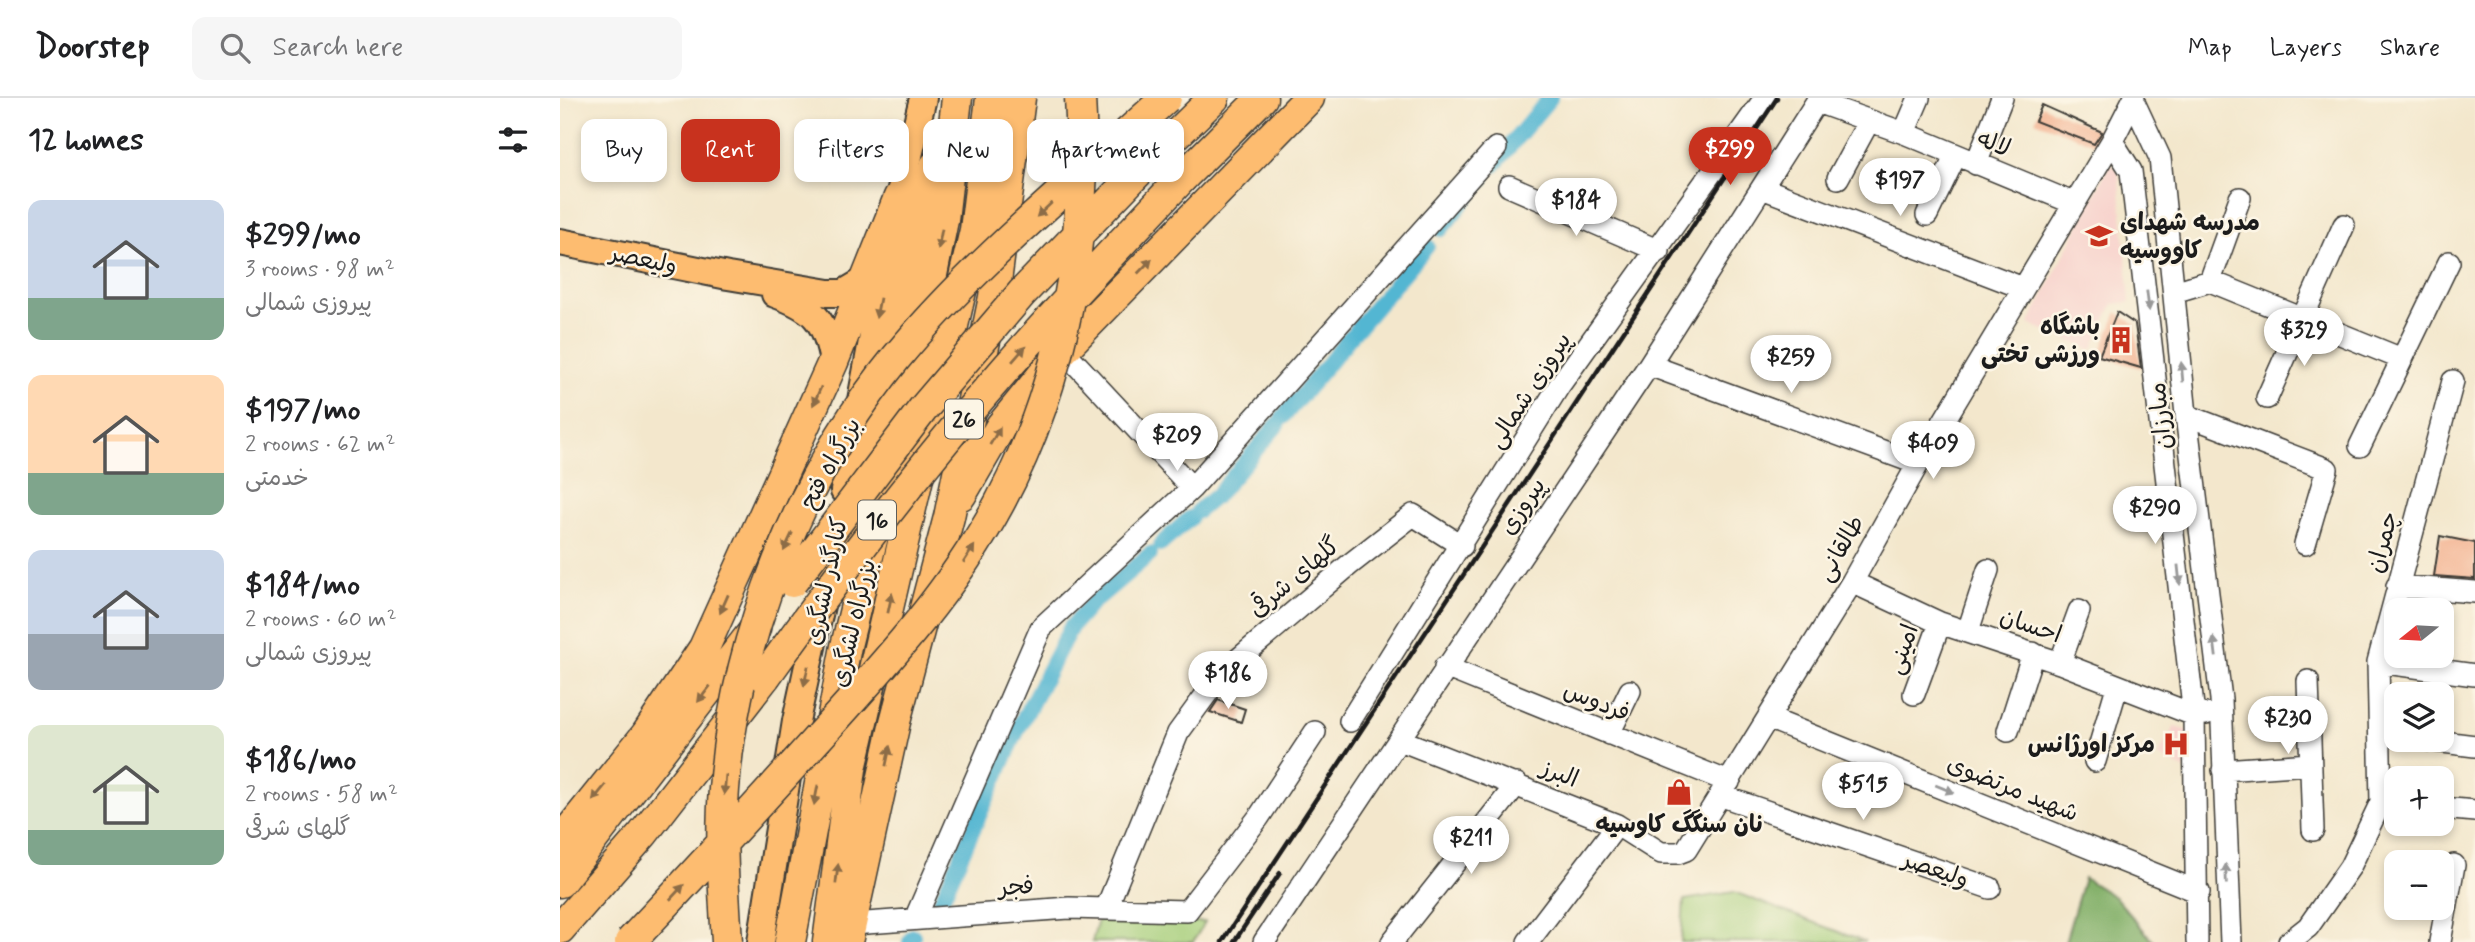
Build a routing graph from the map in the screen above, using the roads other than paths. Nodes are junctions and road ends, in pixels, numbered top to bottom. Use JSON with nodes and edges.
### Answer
{"nodes":[{"id":1,"x":923,"y":98,"type":"edge"},
{"id":2,"x":956,"y":98,"type":"edge"},
{"id":3,"x":991,"y":98,"type":"edge"},
{"id":4,"x":1020,"y":98,"type":"edge"},
{"id":5,"x":1080,"y":98,"type":"edge"},
{"id":6,"x":1166,"y":98,"type":"edge"},
{"id":7,"x":1194,"y":98,"type":"edge"},
{"id":8,"x":1214,"y":98,"type":"edge"},
{"id":9,"x":1262,"y":98,"type":"edge"},
{"id":10,"x":1309,"y":98,"type":"edge"},
{"id":11,"x":1765,"y":98,"type":"edge"},
{"id":12,"x":1919,"y":98,"type":"edge"},
{"id":13,"x":2002,"y":98,"type":"edge"},
{"id":14,"x":2133,"y":99,"type":"edge"},
{"id":15,"x":1818,"y":100,"type":"edge"},
{"id":16,"x":1178,"y":119,"type":"edge"},
{"id":17,"x":1869,"y":121,"type":"junction"},
{"id":18,"x":1184,"y":127,"type":"edge"},
{"id":19,"x":1904,"y":133,"type":"junction"},
{"id":20,"x":2112,"y":141,"type":"junction"},
{"id":21,"x":1496,"y":148,"type":"dead end"},
{"id":22,"x":1956,"y":155,"type":"junction"},
{"id":23,"x":2160,"y":158,"type":"junction"},
{"id":24,"x":1976,"y":164,"type":"junction"},
{"id":25,"x":2132,"y":171,"type":"junction"},
{"id":26,"x":1839,"y":178,"type":"dead end"},
{"id":27,"x":1129,"y":182,"type":"edge"},
{"id":28,"x":1509,"y":186,"type":"dead end"},
{"id":29,"x":1762,"y":188,"type":"junction"},
{"id":30,"x":899,"y":197,"type":"junction"},
{"id":31,"x":2239,"y":198,"type":"dead end"},
{"id":32,"x":2073,"y":204,"type":"junction"},
{"id":33,"x":1927,"y":215,"type":"dead end"},
{"id":34,"x":2344,"y":225,"type":"dead end"},
{"id":35,"x":560,"y":242,"type":"edge"},
{"id":36,"x":1659,"y":251,"type":"junction"},
{"id":37,"x":2449,"y":262,"type":"dead end"},
{"id":38,"x":728,"y":276,"type":"junction"},
{"id":39,"x":866,"y":280,"type":"junction"},
{"id":40,"x":2210,"y":281,"type":"junction"},
{"id":41,"x":2022,"y":288,"type":"junction"},
{"id":42,"x":2174,"y":292,"type":"junction"},
{"id":43,"x":2302,"y":320,"type":"junction"},
{"id":44,"x":1063,"y":351,"type":"junction"},
{"id":45,"x":2402,"y":359,"type":"junction"},
{"id":46,"x":833,"y":362,"type":"junction"},
{"id":47,"x":1648,"y":365,"type":"junction"},
{"id":48,"x":2453,"y":380,"type":"dead end"},
{"id":49,"x":2267,"y":398,"type":"dead end"},
{"id":50,"x":2186,"y":415,"type":"junction"},
{"id":51,"x":2360,"y":446,"type":"dead end"},
{"id":52,"x":1918,"y":464,"type":"junction"},
{"id":53,"x":1192,"y":488,"type":"junction"},
{"id":54,"x":949,"y":517,"type":"junction"},
{"id":55,"x":2305,"y":544,"type":"dead end"},
{"id":56,"x":1462,"y":546,"type":"junction"},
{"id":57,"x":830,"y":565,"type":"junction"},
{"id":58,"x":1988,"y":570,"type":"dead end"},
{"id":59,"x":1852,"y":582,"type":"junction"},
{"id":60,"x":2397,"y":586,"type":"junction"},
{"id":61,"x":2475,"y":592,"type":"edge"},
{"id":62,"x":2079,"y":611,"type":"dead end"},
{"id":63,"x":1940,"y":622,"type":"junction"},
{"id":64,"x":1968,"y":631,"type":"junction"},
{"id":65,"x":2033,"y":653,"type":"junction"},
{"id":66,"x":2060,"y":663,"type":"junction"},
{"id":67,"x":2378,"y":663,"type":"junction"},
{"id":68,"x":1446,"y":667,"type":"junction"},
{"id":69,"x":2475,"y":675,"type":"edge"},
{"id":70,"x":2308,"y":681,"type":"dead end"},
{"id":71,"x":2118,"y":687,"type":"junction"},
{"id":72,"x":1630,"y":691,"type":"dead end"},
{"id":73,"x":1913,"y":694,"type":"dead end"},
{"id":74,"x":2384,"y":711,"type":"edge"},
{"id":75,"x":2222,"y":714,"type":"junction"},
{"id":76,"x":2194,"y":715,"type":"junction"},
{"id":77,"x":1768,"y":718,"type":"junction"},
{"id":78,"x":1350,"y":721,"type":"dead end"},
{"id":79,"x":2008,"y":731,"type":"dead end"},
{"id":80,"x":1315,"y":732,"type":"dead end"},
{"id":81,"x":1609,"y":734,"type":"junction"},
{"id":82,"x":1400,"y":740,"type":"junction"},
{"id":83,"x":2454,"y":743,"type":"edge"},
{"id":84,"x":2475,"y":746,"type":"edge"},
{"id":85,"x":2095,"y":761,"type":"dead end"},
{"id":86,"x":2309,"y":764,"type":"junction"},
{"id":87,"x":2222,"y":770,"type":"junction"},
{"id":88,"x":1517,"y":784,"type":"junction"},
{"id":89,"x":1725,"y":789,"type":"junction"},
{"id":90,"x":2454,"y":809,"type":"edge"},
{"id":91,"x":2384,"y":810,"type":"edge"},
{"id":92,"x":2475,"y":811,"type":"edge"},
{"id":93,"x":1617,"y":825,"type":"junction"},
{"id":94,"x":2313,"y":830,"type":"dead end"},
{"id":95,"x":643,"y":834,"type":"junction"},
{"id":96,"x":1693,"y":841,"type":"joint"},
{"id":97,"x":560,"y":842,"type":"edge"},
{"id":98,"x":560,"y":882,"type":"edge"},
{"id":99,"x":1990,"y":888,"type":"dead end"},
{"id":100,"x":2199,"y":892,"type":"junction"},
{"id":101,"x":1106,"y":909,"type":"junction"},
{"id":102,"x":915,"y":919,"type":"junction"},
{"id":103,"x":2444,"y":920,"type":"edge"},
{"id":104,"x":560,"y":929,"type":"edge"},
{"id":105,"x":850,"y":933,"type":"edge"},
{"id":106,"x":577,"y":942,"type":"edge"},
{"id":107,"x":630,"y":942,"type":"edge"},
{"id":108,"x":727,"y":942,"type":"edge"},
{"id":109,"x":761,"y":942,"type":"edge"},
{"id":110,"x":790,"y":942,"type":"edge"},
{"id":111,"x":828,"y":942,"type":"edge"},
{"id":112,"x":1264,"y":942,"type":"edge"},
{"id":113,"x":1392,"y":942,"type":"edge"},
{"id":114,"x":1528,"y":942,"type":"edge"},
{"id":115,"x":2197,"y":942,"type":"edge"},
{"id":116,"x":2231,"y":942,"type":"edge"},
{"id":117,"x":2289,"y":942,"type":"edge"},
{"id":118,"x":2440,"y":942,"type":"edge"}],
"edges":[{"from":1,"to":30,"type":"main road","name":"کنارگذر لشگری"},
{"from":2,"to":57,"type":"highway"},
{"from":2,"to":110,"type":"highway","name":"بزرگراه لشگری","number":"16","one_way":true},
{"from":111,"to":3,"type":"highway","name":"بزرگراه لشگری","number":"16","one_way":true},
{"from":4,"to":54,"type":"highway"},
{"from":107,"to":5,"type":"highway","one_way":true,"bridge":true},
{"from":6,"to":108,"type":"highway","name":"بزرگراه فتح","one_way":true,"bridge":true},
{"from":7,"to":16,"type":"highway"},
{"from":8,"to":18,"type":"highway","number":"26"},
{"from":95,"to":9,"type":"highway","number":"26","one_way":true,"bridge":true},
{"from":44,"to":10,"type":"highway","one_way":true},
{"from":11,"to":36,"type":"street","name":"پیروزی شمالی"},
{"from":12,"to":19,"type":"street"},
{"from":13,"to":24,"type":"street"},
{"from":14,"to":20,"type":"street","name":"طالقانی"},
{"from":14,"to":23,"type":"street","name":"مبارزان"},
{"from":15,"to":17,"type":"street","name":"لاله"},
{"from":15,"to":29,"type":"street","name":"پیروزی"},
{"from":17,"to":19,"type":"street","name":"لاله"},
{"from":17,"to":26,"type":"street"},
{"from":19,"to":22,"type":"street","name":"لاله"},
{"from":20,"to":25,"type":"street","name":"مبارزان"},
{"from":20,"to":32,"type":"street","name":"طالقانی"},
{"from":21,"to":53,"type":"street"},
{"from":22,"to":24,"type":"street","name":"لاله"},
{"from":22,"to":33,"type":"street"},
{"from":23,"to":25,"type":"street"},
{"from":23,"to":42,"type":"street","name":"مبارزان"},
{"from":24,"to":32,"type":"street","name":"لاله"},
{"from":25,"to":76,"type":"street","name":"مبارزان","one_way":true},
{"from":27,"to":98,"type":"highway","number":"26","one_way":true,"bridge":true},
{"from":28,"to":36,"type":"street"},
{"from":29,"to":41,"type":"street"},
{"from":29,"to":47,"type":"street","name":"پیروزی"},
{"from":30,"to":39,"type":"highway"},
{"from":30,"to":57,"type":"main road","name":"کنارگذر لشگری","one_way":true},
{"from":31,"to":40,"type":"street"},
{"from":32,"to":41,"type":"street","name":"طالقانی"},
{"from":34,"to":43,"type":"street"},
{"from":35,"to":38,"type":"main road","name":"ولیعصر"},
{"from":36,"to":56,"type":"street","name":"پیروزی شمالی"},
{"from":37,"to":45,"type":"street"},
{"from":38,"to":39,"type":"main road","name":"ولیعصر"},
{"from":38,"to":46,"type":"main road","name":"ولیعصر"},
{"from":39,"to":46,"type":"highway"},
{"from":40,"to":42,"type":"street"},
{"from":40,"to":43,"type":"street"},
{"from":41,"to":52,"type":"street","name":"طالقانی"},
{"from":50,"to":42,"type":"street","name":"مبارزان","one_way":true},
{"from":43,"to":45,"type":"street"},
{"from":43,"to":49,"type":"street"},
{"from":44,"to":53,"type":"street"},
{"from":54,"to":44,"type":"highway","one_way":true},
{"from":45,"to":51,"type":"street"},
{"from":46,"to":97,"type":"highway","one_way":true},
{"from":47,"to":52,"type":"street"},
{"from":47,"to":68,"type":"street","name":"پیروزی"},
{"from":48,"to":60,"type":"street","name":"چمران"},
{"from":50,"to":55,"type":"street"},
{"from":75,"to":50,"type":"street","name":"مبارزان","one_way":true},
{"from":52,"to":59,"type":"street","name":"طالقانی"},
{"from":53,"to":102,"type":"street"},
{"from":105,"to":54,"type":"highway","one_way":true},
{"from":56,"to":78,"type":"street","name":"پیروزی شمالی"},
{"from":56,"to":101,"type":"street","name":"گلهای شرقی"},
{"from":57,"to":109,"type":"main road","name":"کنارگذر لشگری","one_way":true},
{"from":58,"to":64,"type":"street"},
{"from":59,"to":63,"type":"street","name":"احسان"},
{"from":59,"to":77,"type":"street","name":"طالقانی"},
{"from":60,"to":61,"type":"street"},
{"from":60,"to":67,"type":"street","name":"چمران"},
{"from":62,"to":66,"type":"street"},
{"from":63,"to":64,"type":"street","name":"احسان"},
{"from":63,"to":73,"type":"street","name":"امینی"},
{"from":64,"to":65,"type":"street","name":"احسان"},
{"from":65,"to":66,"type":"street","name":"احسان"},
{"from":65,"to":79,"type":"street"},
{"from":66,"to":71,"type":"street","name":"احسان"},
{"from":67,"to":69,"type":"street"},
{"from":67,"to":74,"type":"street","name":"چمران"},
{"from":68,"to":81,"type":"street","name":"فردوس"},
{"from":68,"to":82,"type":"street","name":"پیروزی"},
{"from":70,"to":86,"type":"street"},
{"from":71,"to":76,"type":"street","name":"احسان"},
{"from":71,"to":85,"type":"street"},
{"from":72,"to":81,"type":"street"},
{"from":75,"to":76,"type":"street"},
{"from":75,"to":87,"type":"street","name":"مبارزان"},
{"from":76,"to":100,"type":"street","name":"مبارزان"},
{"from":77,"to":89,"type":"street","name":"طالقانی"},
{"from":77,"to":100,"type":"street","name":"شهید مرتضوی","one_way":true},
{"from":80,"to":101,"type":"street","name":"فجر"},
{"from":81,"to":89,"type":"street","name":"فردوس"},
{"from":82,"to":88,"type":"street","name":"البرز"},
{"from":82,"to":112,"type":"street","name":"پیروزی"},
{"from":83,"to":84,"type":"street"},
{"from":86,"to":87,"type":"street"},
{"from":86,"to":94,"type":"street"},
{"from":116,"to":87,"type":"street","name":"مبارزان","one_way":true},
{"from":88,"to":93,"type":"street","name":"البرز"},
{"from":88,"to":113,"type":"street"},
{"from":89,"to":96,"type":"street","name":"طالقانی"},
{"from":89,"to":99,"type":"street","name":"ولیعصر"},
{"from":90,"to":92,"type":"street"},
{"from":91,"to":117,"type":"street","name":"چمران"},
{"from":93,"to":96,"type":"street","name":"البرز"},
{"from":93,"to":114,"type":"street"},
{"from":95,"to":104,"type":"highway","number":"26"},
{"from":95,"to":106,"type":"highway"},
{"from":100,"to":115,"type":"street","name":"مبارزان"},
{"from":101,"to":102,"type":"street","name":"فجر"},
{"from":102,"to":105,"type":"street","name":"فجر"},
{"from":103,"to":118,"type":"street"}]}
